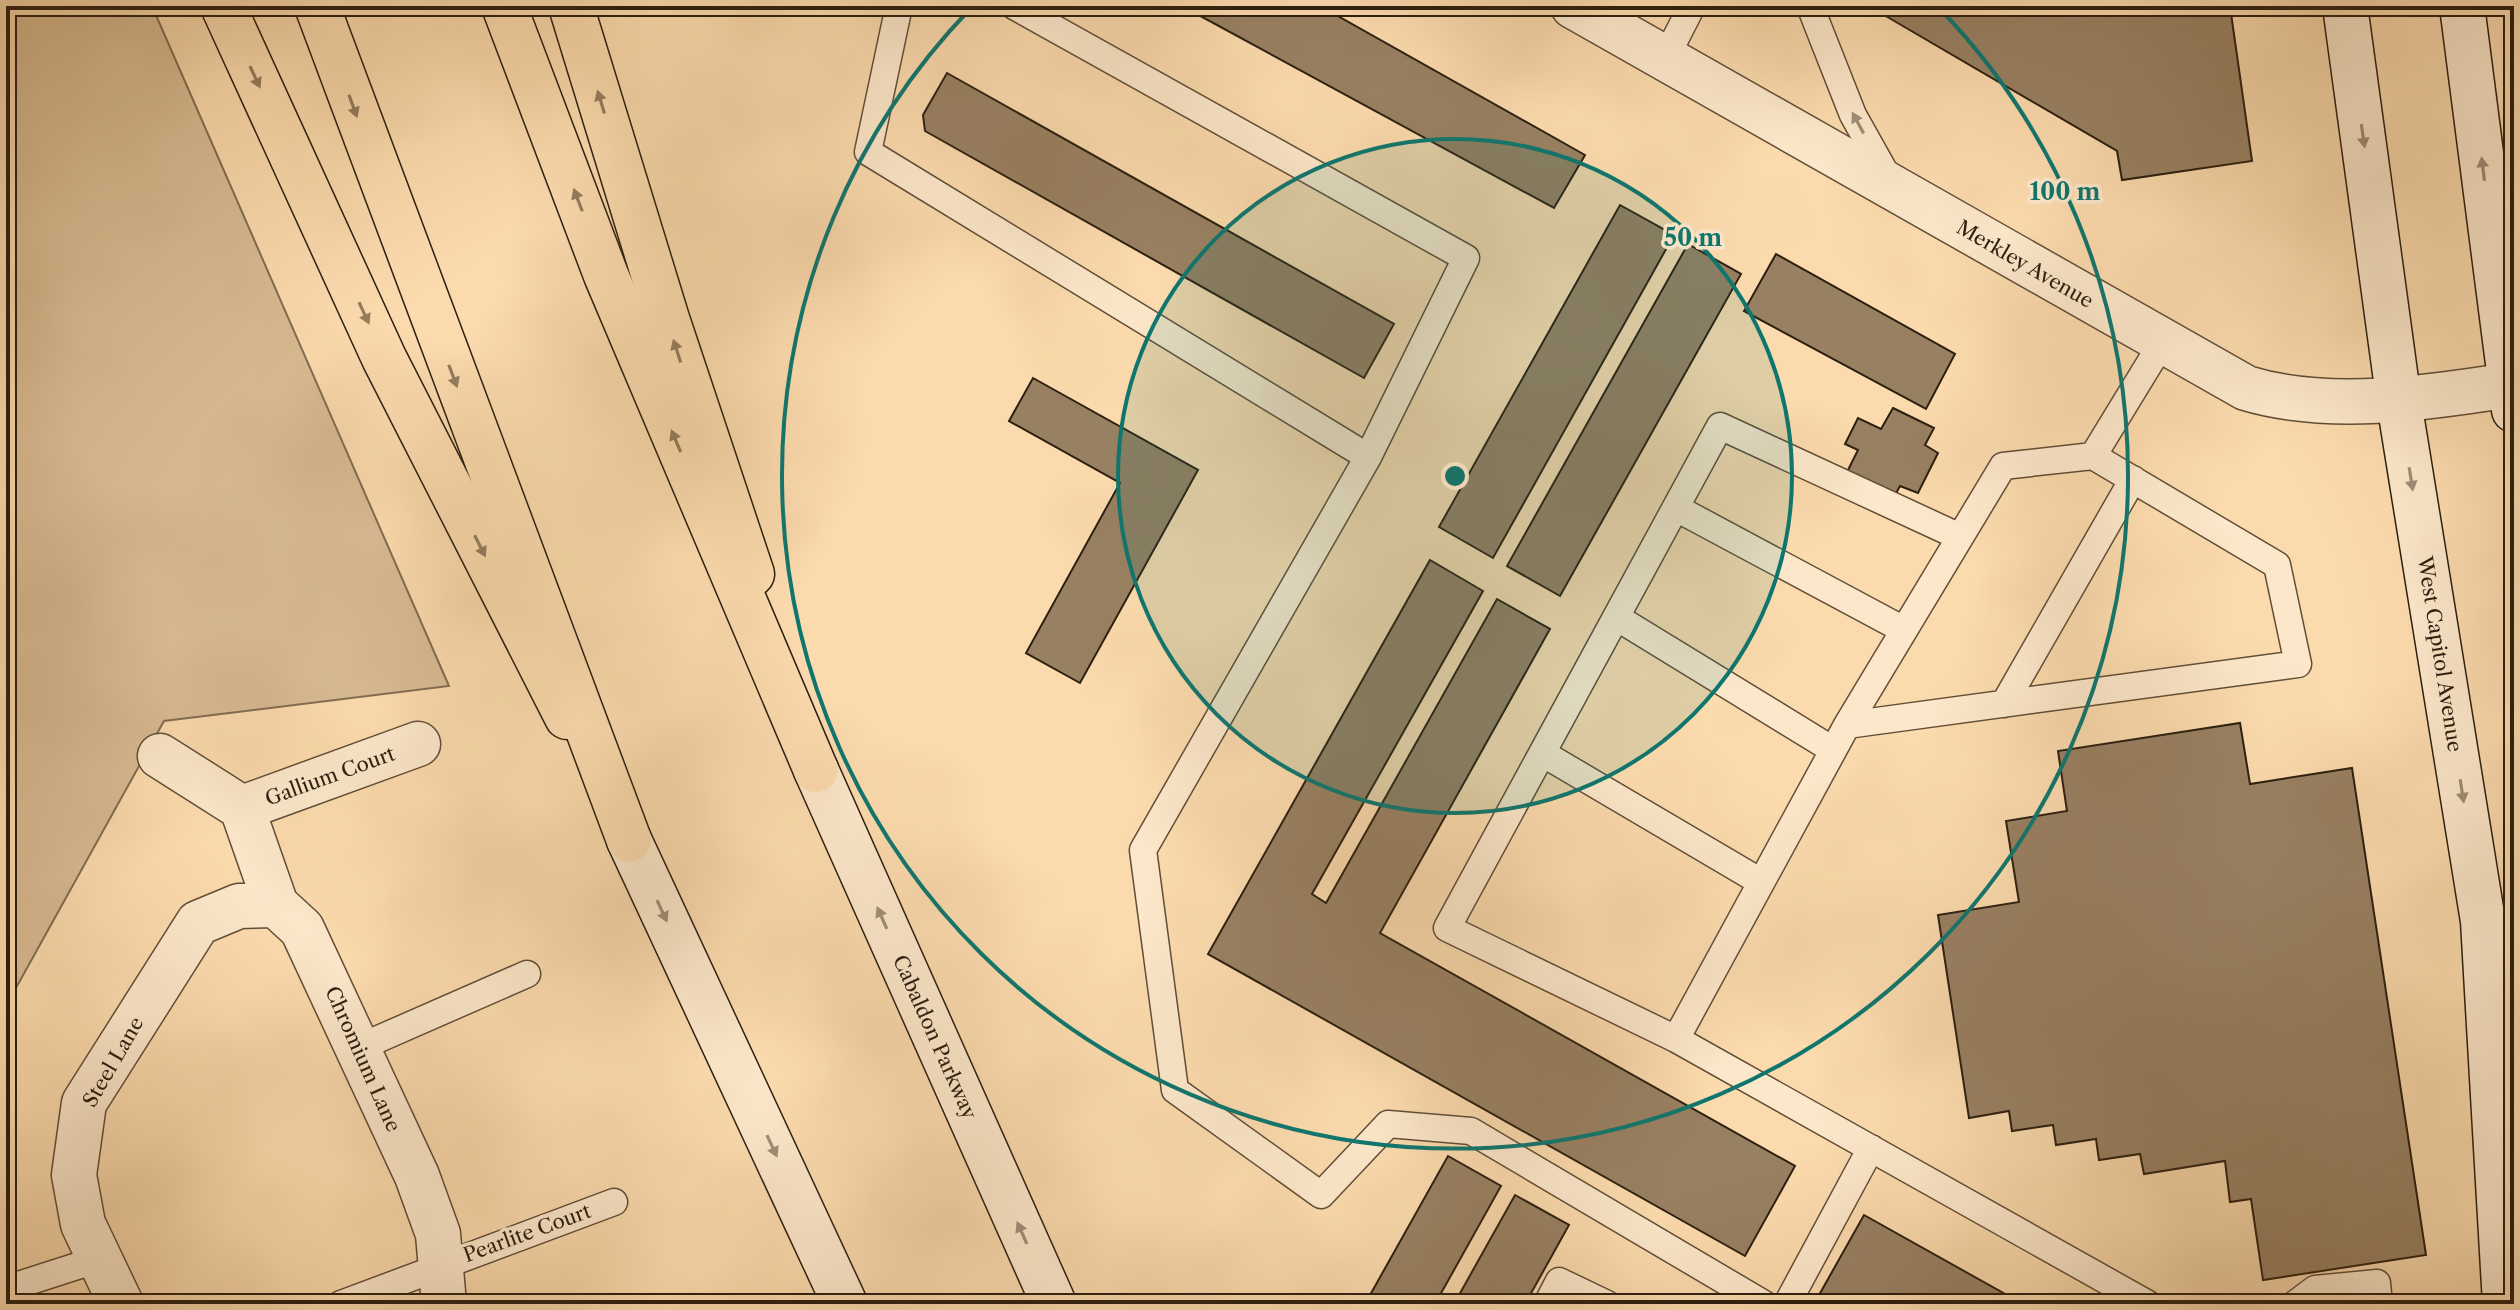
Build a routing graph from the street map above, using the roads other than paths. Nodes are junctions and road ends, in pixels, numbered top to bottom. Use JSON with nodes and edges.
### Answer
{"nodes":[{"id":1,"x":223,"y":6,"type":"edge"},
{"id":2,"x":317,"y":6,"type":"edge"},
{"id":3,"x":504,"y":6,"type":"edge"},
{"id":4,"x":571,"y":6,"type":"edge"},
{"id":5,"x":899,"y":6,"type":"edge"},
{"id":6,"x":1014,"y":6,"type":"edge"},
{"id":7,"x":1573,"y":6,"type":"edge"},
{"id":8,"x":1692,"y":6,"type":"edge"},
{"id":9,"x":1810,"y":6,"type":"edge"},
{"id":10,"x":2345,"y":6,"type":"edge"},
{"id":11,"x":2462,"y":6,"type":"edge"},
{"id":12,"x":1665,"y":59,"type":"junction"},
{"id":13,"x":1896,"y":191,"type":"junction"},
{"id":14,"x":2502,"y":229,"type":"edge"},
{"id":15,"x":2162,"y":343,"type":"junction"},
{"id":16,"x":2513,"y":393,"type":"edge"},
{"id":17,"x":2399,"y":402,"type":"junction"},
{"id":18,"x":2093,"y":456,"type":"junction"},
{"id":19,"x":1368,"y":457,"type":"junction"},
{"id":20,"x":2133,"y":479,"type":"junction"},
{"id":21,"x":1676,"y":508,"type":"junction"},
{"id":22,"x":1960,"y":537,"type":"junction"},
{"id":23,"x":1616,"y":617,"type":"junction"},
{"id":24,"x":1904,"y":630,"type":"junction"},
{"id":25,"x":2004,"y":704,"type":"junction"},
{"id":26,"x":1847,"y":725,"type":"junction"},
{"id":27,"x":418,"y":744,"type":"dead end"},
{"id":28,"x":1833,"y":750,"type":"junction"},
{"id":29,"x":1542,"y":753,"type":"junction"},
{"id":30,"x":160,"y":756,"type":"dead end"},
{"id":31,"x":816,"y":770,"type":"junction"},
{"id":32,"x":242,"y":808,"type":"junction"},
{"id":33,"x":629,"y":840,"type":"junction"},
{"id":34,"x":1761,"y":882,"type":"junction"},
{"id":35,"x":276,"y":905,"type":"junction"},
{"id":36,"x":527,"y":974,"type":"dead end"},
{"id":37,"x":1676,"y":1039,"type":"junction"},
{"id":38,"x":358,"y":1048,"type":"junction"},
{"id":39,"x":1871,"y":1148,"type":"junction"},
{"id":40,"x":614,"y":1202,"type":"dead end"},
{"id":41,"x":99,"y":1259,"type":"junction"},
{"id":42,"x":442,"y":1284,"type":"edge"},
{"id":43,"x":6,"y":1289,"type":"edge"},
{"id":44,"x":121,"y":1304,"type":"edge"},
{"id":45,"x":341,"y":1304,"type":"edge"},
{"id":46,"x":845,"y":1304,"type":"edge"},
{"id":47,"x":1054,"y":1304,"type":"edge"},
{"id":48,"x":1547,"y":1304,"type":"edge"},
{"id":49,"x":1607,"y":1304,"type":"edge"},
{"id":50,"x":1764,"y":1304,"type":"edge"},
{"id":51,"x":1787,"y":1304,"type":"edge"},
{"id":52,"x":2148,"y":1304,"type":"edge"},
{"id":53,"x":2295,"y":1304,"type":"edge"},
{"id":54,"x":2379,"y":1304,"type":"edge"},
{"id":55,"x":2505,"y":1304,"type":"edge"}],
"edges":[{"from":1,"to":33,"type":"main road","one_way":true},
{"from":2,"to":33,"type":"main road","one_way":true},
{"from":31,"to":3,"type":"main road","one_way":true},
{"from":31,"to":4,"type":"main road","one_way":true},
{"from":5,"to":19,"type":"lane"},
{"from":6,"to":19,"type":"lane"},
{"from":7,"to":12,"type":"main road","name":"Merkley Avenue"},
{"from":8,"to":12,"type":"lane"},
{"from":13,"to":9,"type":"lane","one_way":true},
{"from":10,"to":17,"type":"main road","name":"West Capitol Avenue","one_way":true},
{"from":14,"to":11,"type":"main road","one_way":true},
{"from":12,"to":13,"type":"main road","name":"Merkley Avenue"},
{"from":13,"to":15,"type":"main road","name":"Merkley Avenue"},
{"from":14,"to":16,"type":"main road"},
{"from":15,"to":17,"type":"main road","name":"Merkley Avenue"},
{"from":15,"to":18,"type":"lane"},
{"from":16,"to":17,"type":"main road","name":"Merkley Avenue"},
{"from":17,"to":55,"type":"main road","name":"West Capitol Avenue","one_way":true},
{"from":18,"to":20,"type":"lane"},
{"from":18,"to":22,"type":"lane"},
{"from":19,"to":50,"type":"lane"},
{"from":20,"to":25,"type":"lane"},
{"from":20,"to":25,"type":"lane"},
{"from":21,"to":22,"type":"lane"},
{"from":21,"to":23,"type":"lane"},
{"from":21,"to":24,"type":"lane"},
{"from":22,"to":24,"type":"lane"},
{"from":23,"to":28,"type":"lane"},
{"from":23,"to":29,"type":"lane"},
{"from":24,"to":26,"type":"lane"},
{"from":25,"to":26,"type":"lane"},
{"from":26,"to":28,"type":"lane"},
{"from":27,"to":32,"type":"main road","name":"Gallium Court"},
{"from":28,"to":34,"type":"lane"},
{"from":29,"to":34,"type":"lane"},
{"from":29,"to":37,"type":"lane"},
{"from":30,"to":32,"type":"main road"},
{"from":47,"to":31,"type":"main road","name":"Cabaldon Parkway","one_way":true},
{"from":32,"to":35,"type":"main road"},
{"from":33,"to":46,"type":"main road","one_way":true},
{"from":34,"to":37,"type":"lane"},
{"from":35,"to":38,"type":"main road","name":"Chromium Lane"},
{"from":35,"to":41,"type":"main road","name":"Steel Lane"},
{"from":36,"to":38,"type":"lane"},
{"from":37,"to":39,"type":"lane"},
{"from":38,"to":42,"type":"main road","name":"Chromium Lane"},
{"from":39,"to":51,"type":"lane"},
{"from":39,"to":52,"type":"lane"},
{"from":40,"to":42,"type":"lane","name":"Pearlite Court"},
{"from":41,"to":43,"type":"lane"},
{"from":41,"to":44,"type":"main road","name":"Steel Lane"},
{"from":42,"to":45,"type":"lane","name":"Pearlite Court"},
{"from":48,"to":49,"type":"lane"},
{"from":53,"to":54,"type":"lane"}]}
